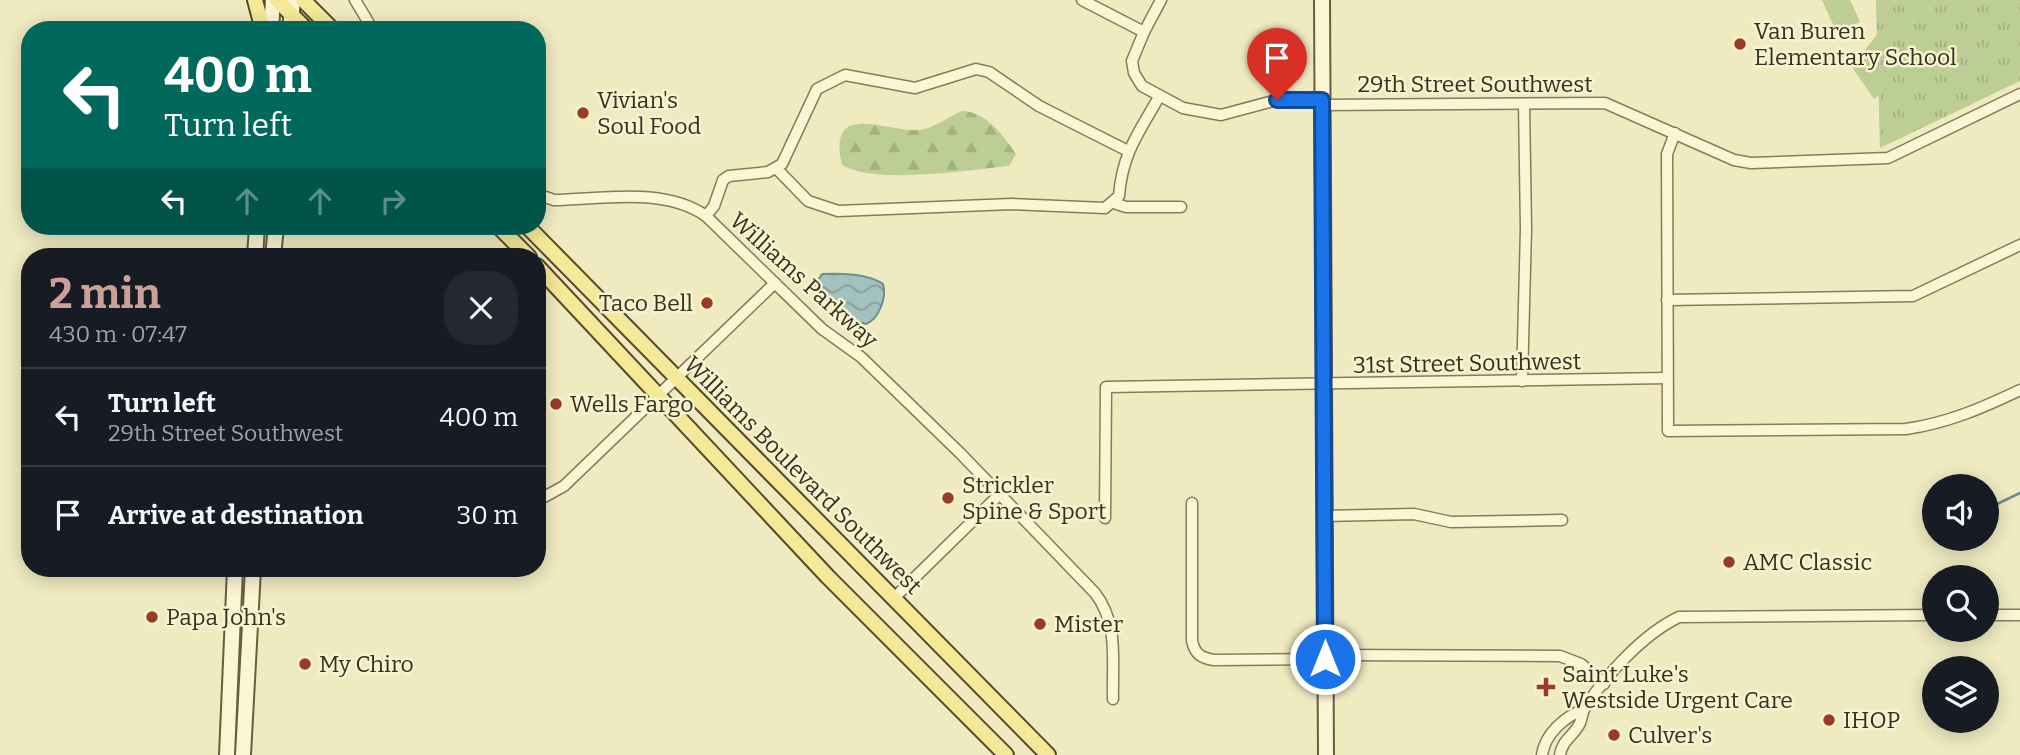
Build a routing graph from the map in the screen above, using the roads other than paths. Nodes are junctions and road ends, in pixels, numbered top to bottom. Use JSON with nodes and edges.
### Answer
{"nodes":[{"id":1,"x":255,"y":0,"type":"edge"},
{"id":2,"x":275,"y":0,"type":"edge"},
{"id":3,"x":303,"y":0,"type":"edge"},
{"id":4,"x":316,"y":0,"type":"edge"},
{"id":5,"x":355,"y":0,"type":"edge"},
{"id":6,"x":1082,"y":0,"type":"edge"},
{"id":7,"x":1161,"y":0,"type":"edge"},
{"id":8,"x":1322,"y":0,"type":"edge"},
{"id":9,"x":292,"y":7,"type":"edge"},
{"id":10,"x":261,"y":21,"type":"edge"},
{"id":11,"x":272,"y":21,"type":"edge"},
{"id":12,"x":325,"y":21,"type":"edge"},
{"id":13,"x":329,"y":21,"type":"edge"},
{"id":14,"x":368,"y":21,"type":"edge"},
{"id":15,"x":1144,"y":32,"type":"junction"},
{"id":16,"x":2020,"y":94,"type":"edge"},
{"id":17,"x":1159,"y":97,"type":"junction"},
{"id":18,"x":1322,"y":103,"type":"junction"},
{"id":19,"x":1524,"y":104,"type":"junction"},
{"id":20,"x":1675,"y":133,"type":"junction"},
{"id":21,"x":1128,"y":151,"type":"junction"},
{"id":22,"x":776,"y":168,"type":"junction"},
{"id":23,"x":546,"y":197,"type":"edge"},
{"id":24,"x":1114,"y":203,"type":"junction"},
{"id":25,"x":1181,"y":206,"type":"dead end"},
{"id":26,"x":706,"y":216,"type":"junction"},
{"id":27,"x":507,"y":235,"type":"edge"},
{"id":28,"x":536,"y":235,"type":"edge"},
{"id":29,"x":2020,"y":245,"type":"edge"},
{"id":30,"x":520,"y":248,"type":"edge"},
{"id":31,"x":546,"y":276,"type":"edge"},
{"id":32,"x":775,"y":283,"type":"junction"},
{"id":33,"x":1667,"y":300,"type":"junction"},
{"id":34,"x":675,"y":378,"type":"junction"},
{"id":35,"x":1667,"y":379,"type":"junction"},
{"id":36,"x":1522,"y":381,"type":"junction"},
{"id":37,"x":1324,"y":385,"type":"junction"},
{"id":38,"x":2020,"y":390,"type":"edge"},
{"id":39,"x":657,"y":395,"type":"junction"},
{"id":40,"x":1000,"y":494,"type":"junction"},
{"id":41,"x":546,"y":496,"type":"edge"},
{"id":42,"x":1192,"y":503,"type":"dead end"},
{"id":43,"x":1324,"y":516,"type":"junction"},
{"id":44,"x":1105,"y":518,"type":"dead end"},
{"id":45,"x":1562,"y":520,"type":"dead end"},
{"id":46,"x":235,"y":577,"type":"edge"},
{"id":47,"x":253,"y":577,"type":"edge"},
{"id":48,"x":894,"y":598,"type":"junction"},
{"id":49,"x":1922,"y":615,"type":"edge"},
{"id":50,"x":1999,"y":615,"type":"edge"},
{"id":51,"x":2020,"y":615,"type":"edge"},
{"id":52,"x":1325,"y":657,"type":"junction"},
{"id":53,"x":1604,"y":684,"type":"junction"},
{"id":54,"x":1113,"y":699,"type":"dead end"},
{"id":55,"x":1584,"y":709,"type":"junction"},
{"id":56,"x":227,"y":755,"type":"edge"},
{"id":57,"x":243,"y":755,"type":"edge"},
{"id":58,"x":1006,"y":755,"type":"edge"},
{"id":59,"x":1048,"y":755,"type":"edge"},
{"id":60,"x":1326,"y":755,"type":"edge"},
{"id":61,"x":1542,"y":755,"type":"edge"},
{"id":62,"x":1560,"y":755,"type":"edge"}],
"edges":[{"from":1,"to":10,"type":"main road"},
{"from":2,"to":9,"type":"main road"},
{"from":2,"to":11,"type":"main road"},
{"from":3,"to":12,"type":"main road"},
{"from":4,"to":13,"type":"main road"},
{"from":5,"to":14,"type":"street"},
{"from":6,"to":15,"type":"street"},
{"from":7,"to":15,"type":"street"},
{"from":8,"to":18,"type":"main road"},
{"from":15,"to":17,"type":"street","name":"29th Street Southwest"},
{"from":16,"to":20,"type":"street","name":"29th Street Southwest"},
{"from":17,"to":18,"type":"street","name":"29th Street Southwest"},
{"from":17,"to":21,"type":"street"},
{"from":18,"to":19,"type":"street","name":"29th Street Southwest"},
{"from":18,"to":37,"type":"main road"},
{"from":19,"to":20,"type":"street","name":"29th Street Southwest"},
{"from":19,"to":36,"type":"street"},
{"from":20,"to":33,"type":"street"},
{"from":21,"to":22,"type":"street"},
{"from":21,"to":24,"type":"street"},
{"from":22,"to":24,"type":"street"},
{"from":22,"to":26,"type":"street"},
{"from":23,"to":26,"type":"street","name":"Williams Parkway"},
{"from":24,"to":25,"type":"street"},
{"from":26,"to":32,"type":"street","name":"Williams Parkway"},
{"from":27,"to":30,"type":"main road"},
{"from":28,"to":34,"type":"main road","name":"Williams Boulevard Southwest"},
{"from":29,"to":33,"type":"street"},
{"from":31,"to":39,"type":"main road","name":"Williams Boulevard Southwest"},
{"from":32,"to":34,"type":"street"},
{"from":32,"to":40,"type":"street","name":"Williams Parkway"},
{"from":33,"to":35,"type":"street"},
{"from":34,"to":39,"type":"street"},
{"from":34,"to":48,"type":"main road","name":"Williams Boulevard Southwest"},
{"from":35,"to":36,"type":"street","name":"31st Street Southwest"},
{"from":35,"to":38,"type":"street"},
{"from":36,"to":37,"type":"street","name":"31st Street Southwest"},
{"from":37,"to":43,"type":"main road"},
{"from":37,"to":44,"type":"street","name":"31st Street Southwest"},
{"from":39,"to":41,"type":"street"},
{"from":39,"to":58,"type":"main road","name":"Williams Boulevard Southwest"},
{"from":40,"to":48,"type":"street"},
{"from":40,"to":54,"type":"street","name":"Williams Parkway"},
{"from":42,"to":52,"type":"street"},
{"from":43,"to":45,"type":"street"},
{"from":43,"to":52,"type":"main road"},
{"from":46,"to":56,"type":"main road"},
{"from":47,"to":57,"type":"main road"},
{"from":48,"to":59,"type":"main road","name":"Williams Boulevard Southwest"},
{"from":49,"to":53,"type":"street"},
{"from":50,"to":51,"type":"street"},
{"from":52,"to":53,"type":"street"},
{"from":52,"to":60,"type":"main road"},
{"from":53,"to":55,"type":"street"},
{"from":55,"to":61,"type":"street"},
{"from":55,"to":62,"type":"street"}]}
